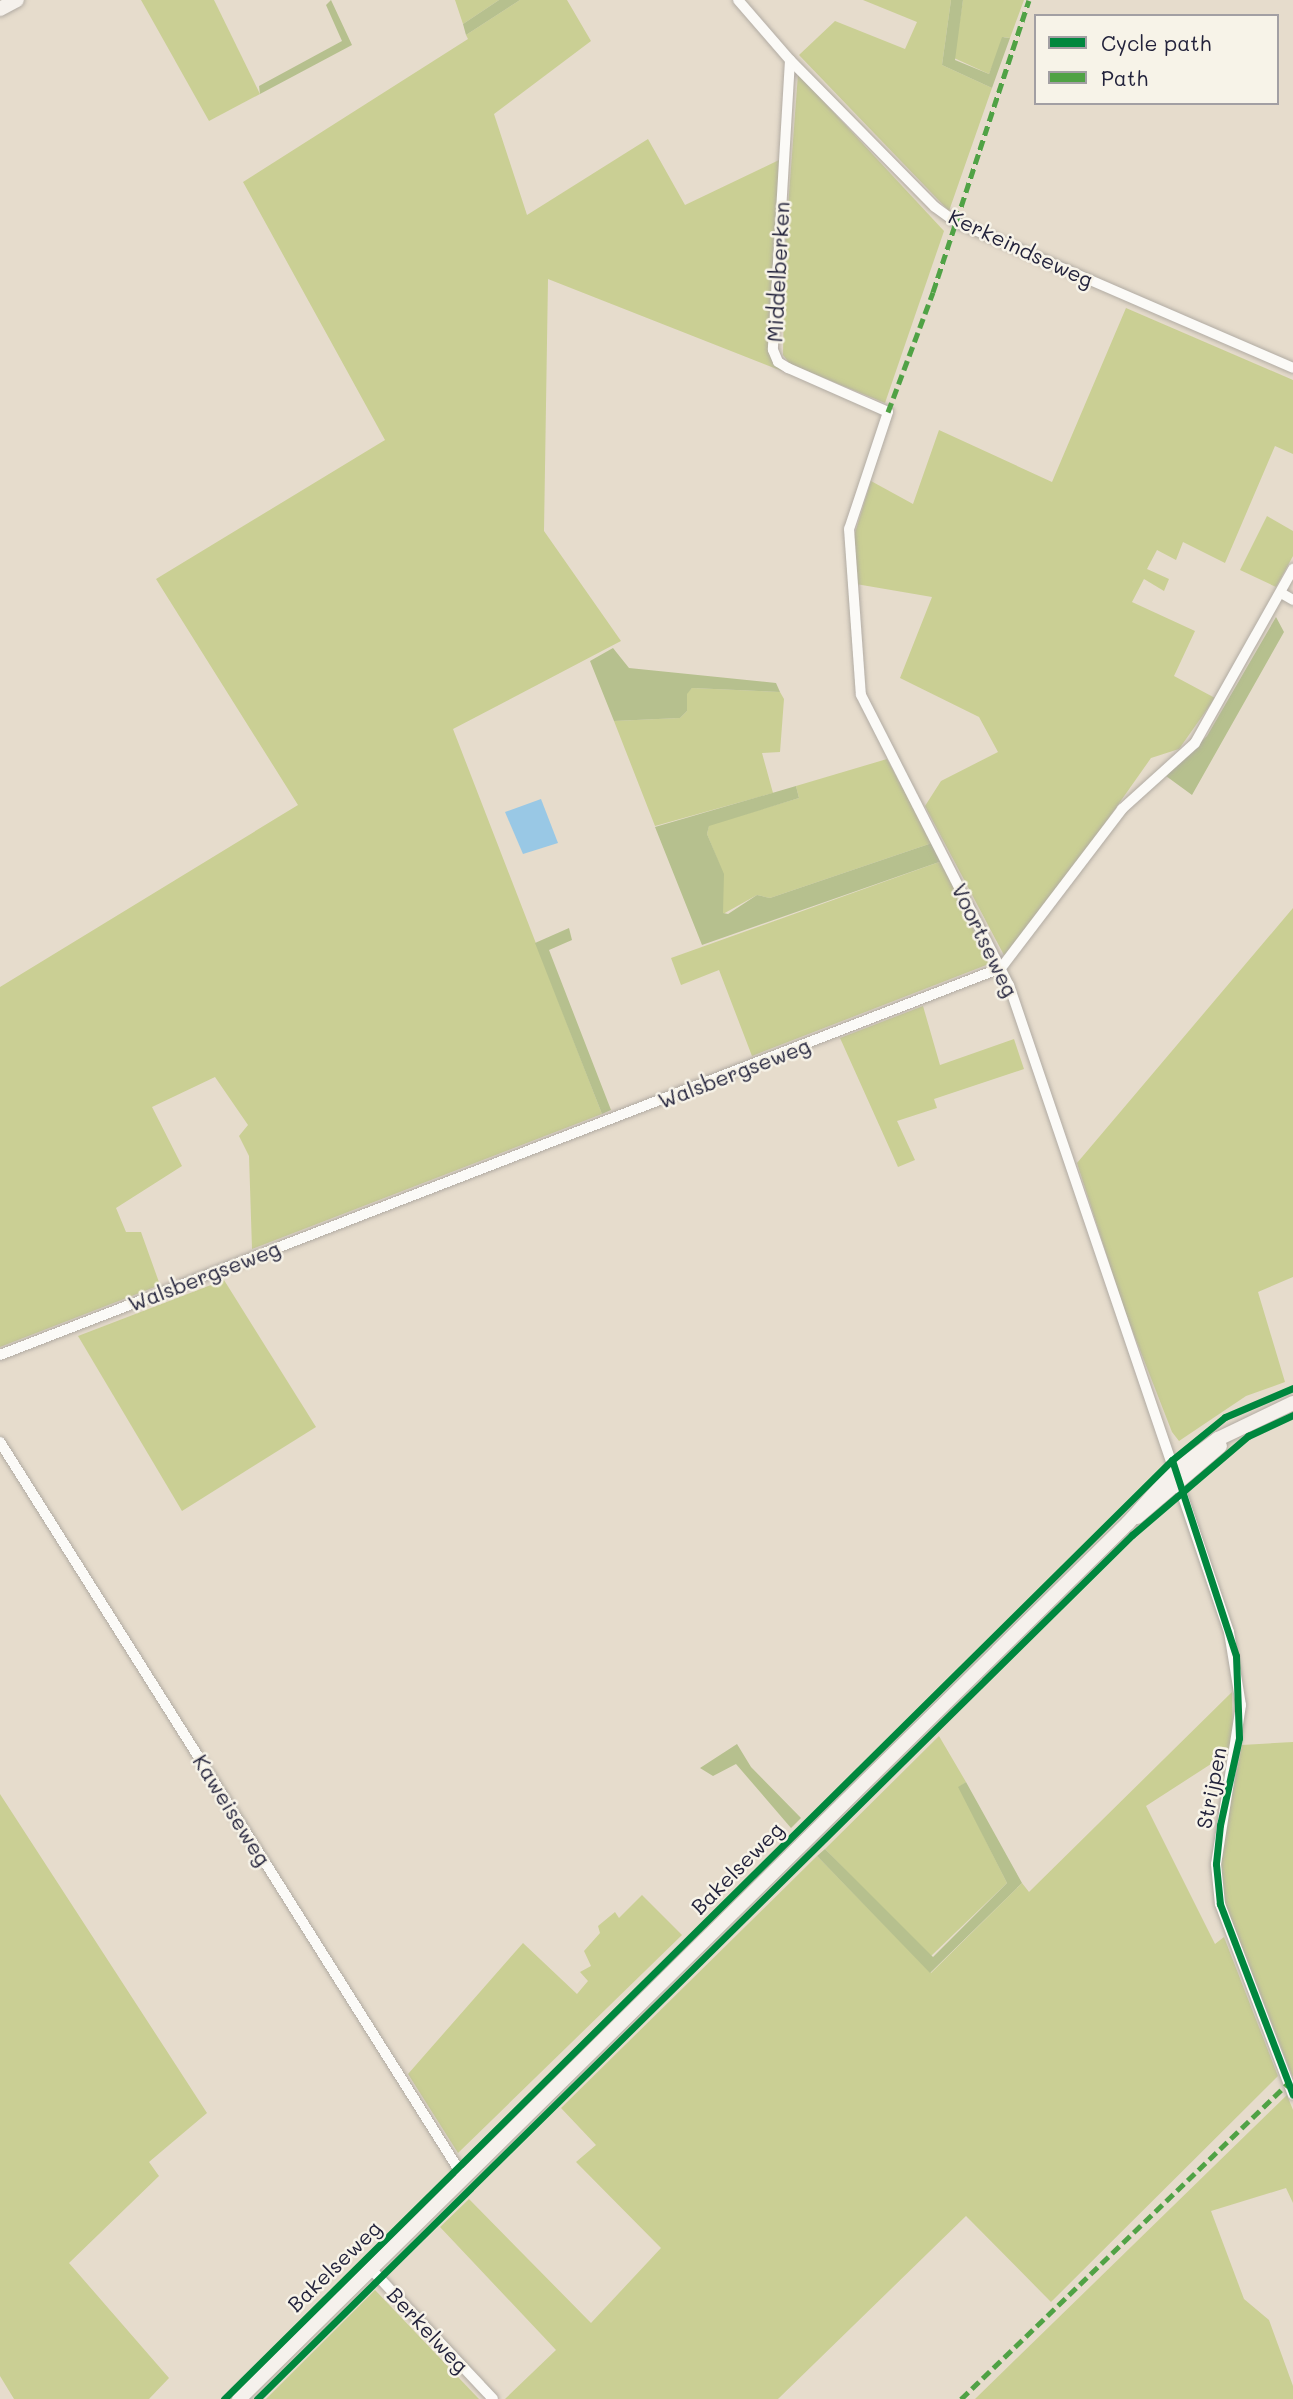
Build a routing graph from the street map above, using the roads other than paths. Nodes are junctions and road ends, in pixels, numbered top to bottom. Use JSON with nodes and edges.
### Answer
{"nodes":[{"id":1,"x":17,"y":0,"type":"edge"},
{"id":2,"x":738,"y":0,"type":"edge"},
{"id":3,"x":0,"y":9,"type":"edge"},
{"id":4,"x":790,"y":60,"type":"junction"},
{"id":5,"x":1293,"y":368,"type":"edge"},
{"id":6,"x":888,"y":412,"type":"joint"},
{"id":7,"x":1293,"y":569,"type":"edge"},
{"id":8,"x":1281,"y":593,"type":"junction"},
{"id":9,"x":1293,"y":600,"type":"edge"},
{"id":10,"x":1001,"y":968,"type":"junction"},
{"id":11,"x":0,"y":1355,"type":"edge"},
{"id":12,"x":1293,"y":1403,"type":"edge"},
{"id":13,"x":0,"y":1442,"type":"edge"},
{"id":14,"x":1177,"y":1477,"type":"junction"},
{"id":15,"x":1293,"y":2095,"type":"edge"},
{"id":16,"x":464,"y":2178,"type":"junction"},
{"id":17,"x":371,"y":2269,"type":"junction"},
{"id":18,"x":239,"y":2399,"type":"edge"},
{"id":19,"x":492,"y":2399,"type":"edge"}],
"edges":[{"from":1,"to":3,"type":"main road"},
{"from":2,"to":4,"type":"street","name":"Kerkeindseweg"},
{"from":4,"to":5,"type":"street","name":"Kerkeindseweg"},
{"from":4,"to":6,"type":"street","name":"Middelberken"},
{"from":6,"to":10,"type":"street","name":"Voortseweg"},
{"from":7,"to":8,"type":"street"},
{"from":8,"to":9,"type":"street"},
{"from":8,"to":10,"type":"street"},
{"from":10,"to":11,"type":"street","name":"Walsbergseweg"},
{"from":10,"to":14,"type":"street","name":"Voortseweg"},
{"from":12,"to":14,"type":"main road","name":"Bakelseweg"},
{"from":13,"to":16,"type":"street","name":"Kaweiseweg"},
{"from":14,"to":15,"type":"street","name":"Strijpen"},
{"from":14,"to":16,"type":"main road","name":"Bakelseweg"},
{"from":16,"to":17,"type":"main road","name":"Bakelseweg"},
{"from":17,"to":18,"type":"main road","name":"Bakelseweg"},
{"from":17,"to":19,"type":"street","name":"Berkelweg"}]}
